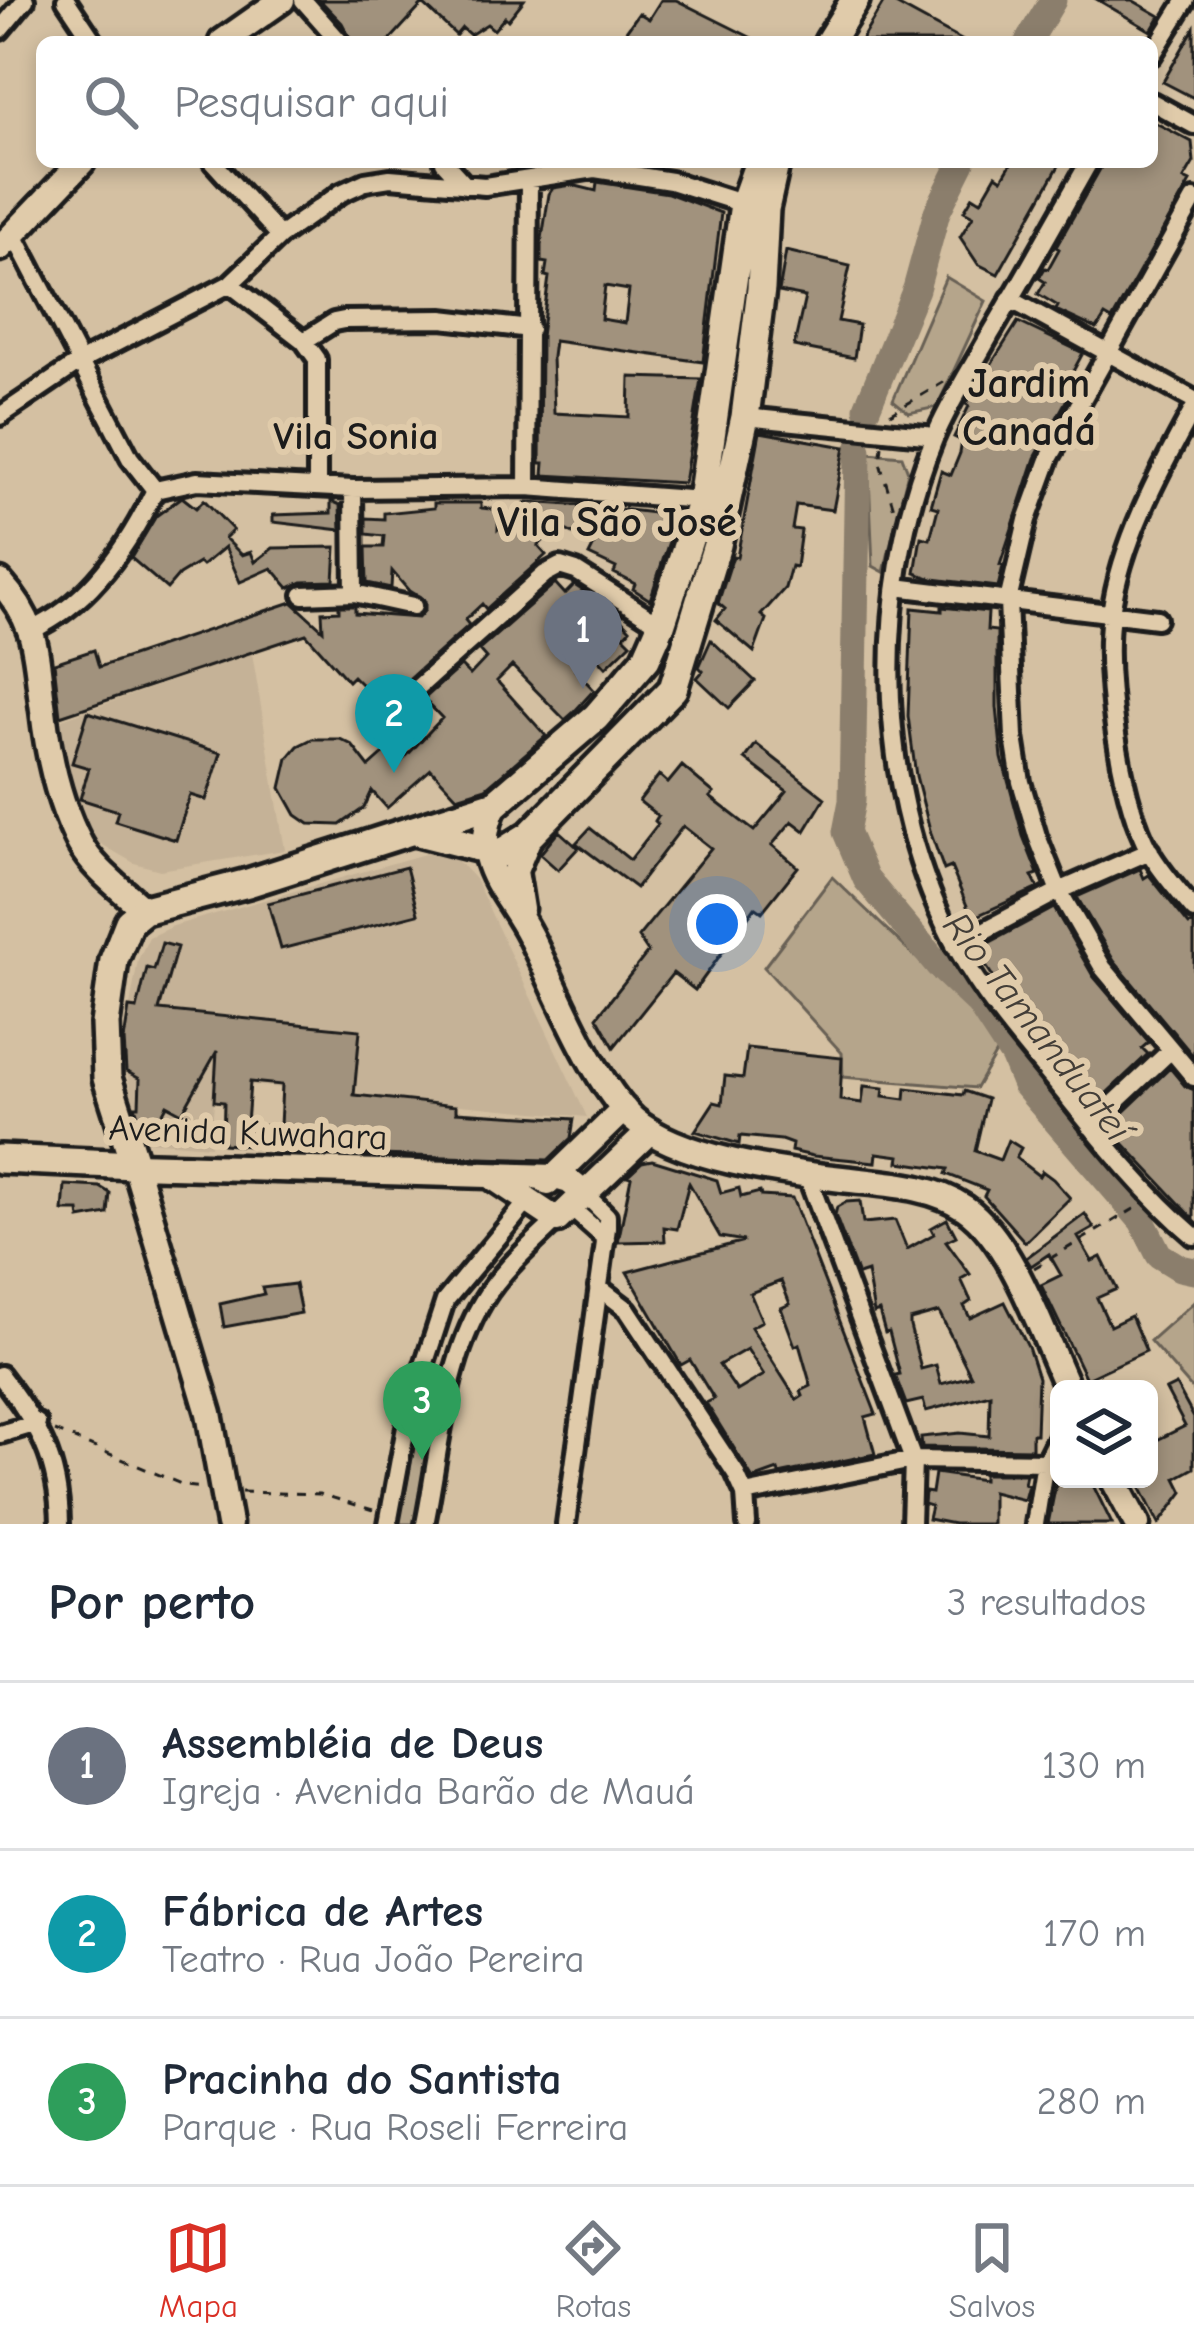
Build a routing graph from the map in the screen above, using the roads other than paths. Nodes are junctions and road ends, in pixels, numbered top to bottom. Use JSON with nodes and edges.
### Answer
{"nodes":[{"id":1,"x":25,"y":0,"type":"edge"},
{"id":2,"x":66,"y":0,"type":"edge"},
{"id":3,"x":282,"y":0,"type":"edge"},
{"id":4,"x":303,"y":0,"type":"edge"},
{"id":5,"x":855,"y":0,"type":"edge"},
{"id":6,"x":869,"y":0,"type":"edge"},
{"id":7,"x":1186,"y":0,"type":"edge"},
{"id":8,"x":0,"y":30,"type":"edge"},
{"id":9,"x":90,"y":36,"type":"edge"},
{"id":10,"x":231,"y":36,"type":"edge"},
{"id":11,"x":335,"y":36,"type":"edge"},
{"id":12,"x":833,"y":36,"type":"edge"},
{"id":13,"x":847,"y":36,"type":"edge"},
{"id":14,"x":1158,"y":45,"type":"edge"},
{"id":15,"x":1158,"y":104,"type":"edge"},
{"id":16,"x":1194,"y":125,"type":"edge"},
{"id":17,"x":76,"y":168,"type":"edge"},
{"id":18,"x":218,"y":168,"type":"edge"},
{"id":19,"x":449,"y":168,"type":"edge"},
{"id":20,"x":757,"y":168,"type":"edge"},
{"id":21,"x":774,"y":168,"type":"edge"},
{"id":22,"x":1086,"y":168,"type":"edge"},
{"id":23,"x":529,"y":180,"type":"junction"},
{"id":24,"x":465,"y":185,"type":"junction"},
{"id":25,"x":1194,"y":199,"type":"edge"},
{"id":26,"x":744,"y":204,"type":"junction"},
{"id":27,"x":280,"y":236,"type":"junction"},
{"id":28,"x":7,"y":242,"type":"edge"},
{"id":29,"x":230,"y":284,"type":"junction"},
{"id":30,"x":732,"y":287,"type":"junction"},
{"id":31,"x":761,"y":289,"type":"junction"},
{"id":32,"x":1010,"y":299,"type":"junction"},
{"id":33,"x":530,"y":329,"type":"junction"},
{"id":34,"x":304,"y":341,"type":"junction"},
{"id":35,"x":1106,"y":352,"type":"junction"},
{"id":36,"x":81,"y":361,"type":"junction"},
{"id":37,"x":1194,"y":404,"type":"edge"},
{"id":38,"x":0,"y":416,"type":"edge"},
{"id":39,"x":745,"y":417,"type":"junction"},
{"id":40,"x":935,"y":436,"type":"junction"},
{"id":41,"x":316,"y":485,"type":"junction"},
{"id":42,"x":527,"y":487,"type":"junction"},
{"id":43,"x":353,"y":489,"type":"junction"},
{"id":44,"x":155,"y":490,"type":"junction"},
{"id":45,"x":702,"y":500,"type":"junction"},
{"id":46,"x":0,"y":582,"type":"edge"},
{"id":47,"x":896,"y":587,"type":"junction"},
{"id":48,"x":354,"y":593,"type":"junction"},
{"id":49,"x":303,"y":596,"type":"dead end"},
{"id":50,"x":1008,"y":601,"type":"junction"},
{"id":51,"x":413,"y":606,"type":"dead end"},
{"id":52,"x":1111,"y":616,"type":"junction"},
{"id":53,"x":1157,"y":619,"type":"dead end"},
{"id":54,"x":662,"y":626,"type":"junction"},
{"id":55,"x":32,"y":630,"type":"junction"},
{"id":56,"x":387,"y":715,"type":"dead end"},
{"id":57,"x":529,"y":774,"type":"junction"},
{"id":58,"x":495,"y":804,"type":"junction"},
{"id":59,"x":555,"y":809,"type":"junction"},
{"id":60,"x":414,"y":831,"type":"junction"},
{"id":61,"x":530,"y":835,"type":"junction"},
{"id":62,"x":484,"y":851,"type":"junction"},
{"id":63,"x":1150,"y":851,"type":"junction"},
{"id":64,"x":1059,"y":891,"type":"junction"},
{"id":65,"x":144,"y":910,"type":"junction"},
{"id":66,"x":1194,"y":910,"type":"edge"},
{"id":67,"x":526,"y":929,"type":"junction"},
{"id":68,"x":955,"y":946,"type":"junction"},
{"id":69,"x":1171,"y":1050,"type":"junction"},
{"id":70,"x":1194,"y":1077,"type":"edge"},
{"id":71,"x":624,"y":1109,"type":"junction"},
{"id":72,"x":1090,"y":1126,"type":"junction"},
{"id":73,"x":650,"y":1131,"type":"junction"},
{"id":74,"x":0,"y":1159,"type":"edge"},
{"id":75,"x":135,"y":1166,"type":"junction"},
{"id":76,"x":806,"y":1175,"type":"junction"},
{"id":77,"x":555,"y":1177,"type":"junction"},
{"id":78,"x":494,"y":1178,"type":"junction"},
{"id":79,"x":528,"y":1201,"type":"junction"},
{"id":80,"x":571,"y":1207,"type":"junction"},
{"id":81,"x":1194,"y":1236,"type":"edge"},
{"id":82,"x":598,"y":1287,"type":"junction"},
{"id":83,"x":0,"y":1376,"type":"edge"},
{"id":84,"x":1064,"y":1380,"type":"edge"},
{"id":85,"x":37,"y":1423,"type":"junction"},
{"id":86,"x":0,"y":1434,"type":"edge"},
{"id":87,"x":1050,"y":1452,"type":"edge"},
{"id":88,"x":913,"y":1460,"type":"junction"},
{"id":89,"x":1045,"y":1462,"type":"junction"},
{"id":90,"x":1118,"y":1488,"type":"edge"},
{"id":91,"x":745,"y":1494,"type":"junction"},
{"id":92,"x":389,"y":1521,"type":"edge"},
{"id":93,"x":60,"y":1524,"type":"edge"},
{"id":94,"x":229,"y":1524,"type":"edge"},
{"id":95,"x":425,"y":1524,"type":"edge"},
{"id":96,"x":566,"y":1524,"type":"edge"},
{"id":97,"x":747,"y":1524,"type":"edge"},
{"id":98,"x":911,"y":1524,"type":"edge"},
{"id":99,"x":1035,"y":1524,"type":"edge"},
{"id":100,"x":1137,"y":1524,"type":"edge"}],
"edges":[{"from":1,"to":8,"type":"street"},
{"from":2,"to":9,"type":"street"},
{"from":3,"to":10,"type":"street"},
{"from":4,"to":11,"type":"street"},
{"from":5,"to":12,"type":"main road"},
{"from":6,"to":13,"type":"main road"},
{"from":7,"to":14,"type":"street"},
{"from":15,"to":16,"type":"street"},
{"from":17,"to":28,"type":"street"},
{"from":18,"to":27,"type":"street"},
{"from":19,"to":24,"type":"street"},
{"from":20,"to":26,"type":"main road"},
{"from":21,"to":31,"type":"main road"},
{"from":22,"to":32,"type":"street"},
{"from":23,"to":24,"type":"street"},
{"from":23,"to":26,"type":"street"},
{"from":23,"to":33,"type":"street"},
{"from":24,"to":27,"type":"street"},
{"from":25,"to":35,"type":"street"},
{"from":26,"to":30,"type":"main road"},
{"from":27,"to":29,"type":"street"},
{"from":28,"to":36,"type":"street"},
{"from":29,"to":34,"type":"street"},
{"from":29,"to":36,"type":"street"},
{"from":30,"to":31,"type":"main road"},
{"from":30,"to":45,"type":"main road"},
{"from":31,"to":39,"type":"main road"},
{"from":32,"to":35,"type":"street"},
{"from":32,"to":40,"type":"street"},
{"from":33,"to":34,"type":"street"},
{"from":33,"to":42,"type":"street"},
{"from":34,"to":41,"type":"street"},
{"from":35,"to":37,"type":"street"},
{"from":35,"to":50,"type":"street"},
{"from":36,"to":38,"type":"street"},
{"from":36,"to":44,"type":"street"},
{"from":37,"to":52,"type":"street"},
{"from":39,"to":40,"type":"street"},
{"from":39,"to":59,"type":"main road"},
{"from":40,"to":47,"type":"street"},
{"from":41,"to":43,"type":"street"},
{"from":41,"to":44,"type":"street"},
{"from":42,"to":43,"type":"street"},
{"from":42,"to":45,"type":"street"},
{"from":43,"to":48,"type":"street"},
{"from":44,"to":55,"type":"street"},
{"from":45,"to":54,"type":"main road"},
{"from":46,"to":55,"type":"street"},
{"from":47,"to":50,"type":"street"},
{"from":47,"to":68,"type":"street"},
{"from":48,"to":49,"type":"street"},
{"from":48,"to":51,"type":"street"},
{"from":50,"to":52,"type":"street"},
{"from":50,"to":64,"type":"street"},
{"from":52,"to":53,"type":"street"},
{"from":52,"to":63,"type":"street"},
{"from":54,"to":56,"type":"street"},
{"from":54,"to":57,"type":"main road"},
{"from":55,"to":65,"type":"street"},
{"from":57,"to":58,"type":"main road"},
{"from":57,"to":59,"type":"main road"},
{"from":58,"to":60,"type":"main road"},
{"from":58,"to":62,"type":"street"},
{"from":59,"to":61,"type":"main road"},
{"from":60,"to":62,"type":"main road"},
{"from":60,"to":65,"type":"main road"},
{"from":61,"to":62,"type":"main road"},
{"from":61,"to":67,"type":"street"},
{"from":62,"to":67,"type":"street"},
{"from":63,"to":64,"type":"street"},
{"from":63,"to":66,"type":"street"},
{"from":64,"to":68,"type":"street"},
{"from":64,"to":69,"type":"street"},
{"from":65,"to":75,"type":"main road"},
{"from":67,"to":71,"type":"street"},
{"from":68,"to":72,"type":"street"},
{"from":69,"to":70,"type":"street"},
{"from":69,"to":72,"type":"street"},
{"from":71,"to":73,"type":"street"},
{"from":71,"to":77,"type":"street"},
{"from":72,"to":81,"type":"street"},
{"from":73,"to":76,"type":"street"},
{"from":73,"to":80,"type":"street"},
{"from":74,"to":75,"type":"main road","name":"Avenida Kuwahara"},
{"from":75,"to":78,"type":"street","name":"Avenida Kuwahara"},
{"from":75,"to":94,"type":"street"},
{"from":76,"to":84,"type":"street"},
{"from":76,"to":88,"type":"street"},
{"from":77,"to":78,"type":"street","name":"Avenida Kuwahara"},
{"from":77,"to":79,"type":"street"},
{"from":77,"to":80,"type":"street","name":"Avenida Kuwahara"},
{"from":78,"to":79,"type":"street"},
{"from":79,"to":80,"type":"street"},
{"from":79,"to":92,"type":"street"},
{"from":80,"to":82,"type":"street"},
{"from":80,"to":95,"type":"street"},
{"from":82,"to":91,"type":"street"},
{"from":82,"to":96,"type":"street"},
{"from":83,"to":85,"type":"street"},
{"from":85,"to":86,"type":"street"},
{"from":85,"to":93,"type":"street"},
{"from":87,"to":89,"type":"street"},
{"from":88,"to":89,"type":"street"},
{"from":88,"to":91,"type":"street"},
{"from":88,"to":98,"type":"street"},
{"from":89,"to":99,"type":"street"},
{"from":90,"to":100,"type":"street"},
{"from":91,"to":97,"type":"street"}]}
